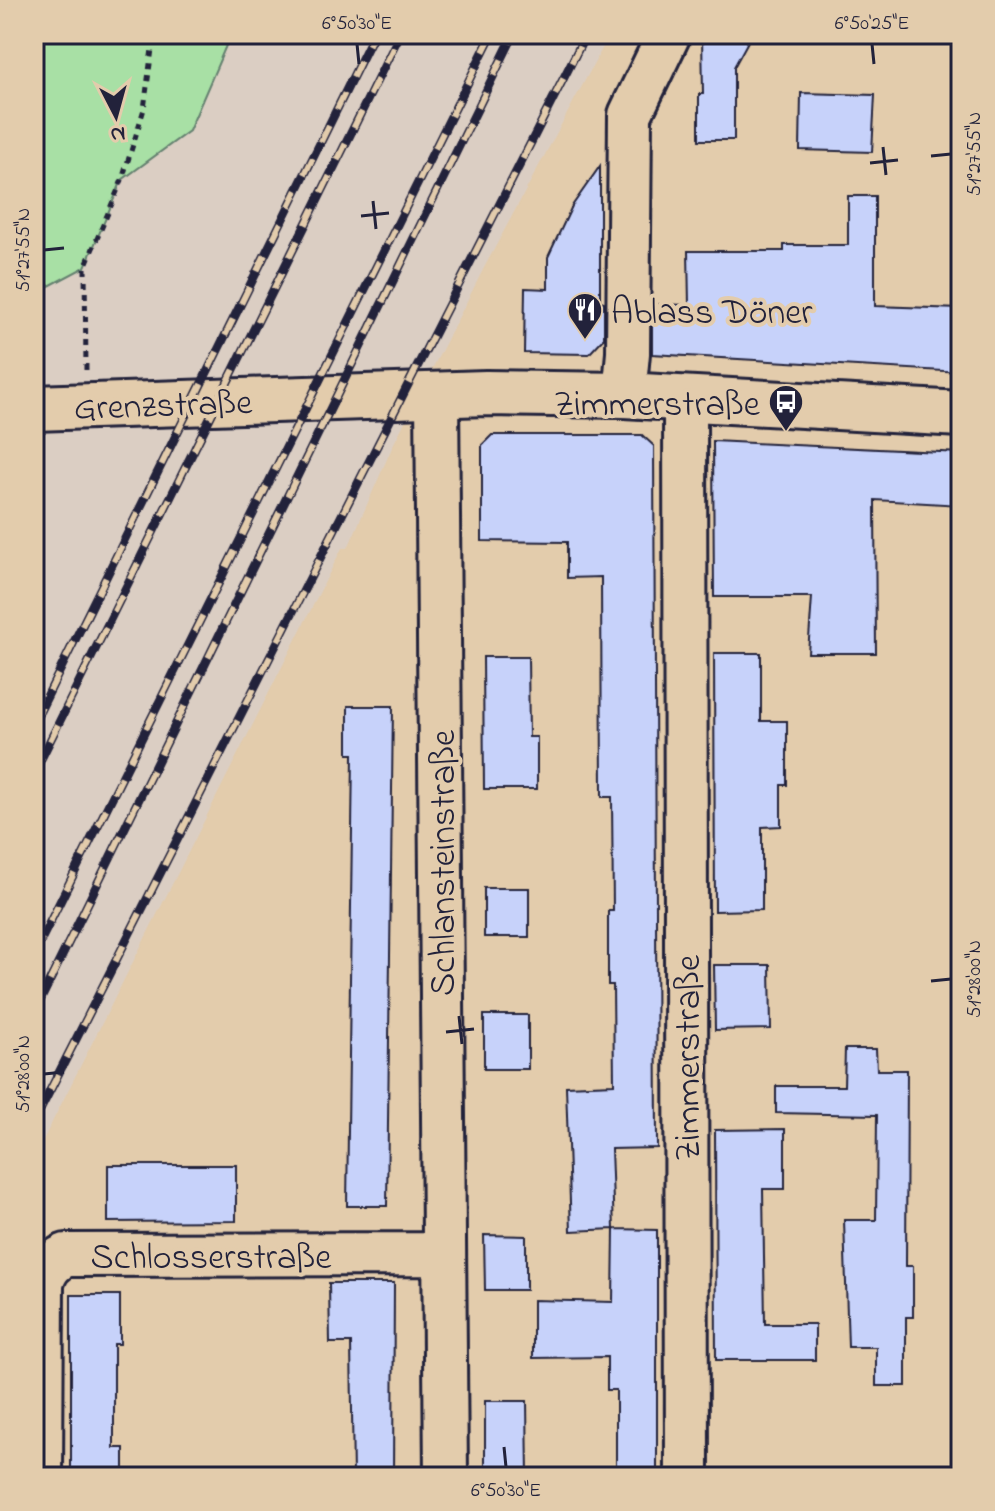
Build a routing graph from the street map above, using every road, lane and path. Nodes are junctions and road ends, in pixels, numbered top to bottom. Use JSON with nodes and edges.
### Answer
{"nodes":[{"id":1,"x":154,"y":34,"type":"edge"},
{"id":2,"x":669,"y":34,"type":"edge"},
{"id":3,"x":437,"y":394,"type":"junction"},
{"id":4,"x":624,"y":395,"type":"junction"},
{"id":5,"x":685,"y":398,"type":"junction"},
{"id":6,"x":86,"y":406,"type":"junction"},
{"id":7,"x":34,"y":408,"type":"edge"},
{"id":8,"x":961,"y":414,"type":"edge"},
{"id":9,"x":444,"y":1254,"type":"junction"},
{"id":10,"x":41,"y":1477,"type":"edge"},
{"id":11,"x":446,"y":1477,"type":"edge"},
{"id":12,"x":687,"y":1477,"type":"edge"}],
"edges":[{"from":1,"to":6,"type":"path"},
{"from":2,"to":4,"type":"street"},
{"from":3,"to":4,"type":"street","name":"Grenzstraße"},
{"from":3,"to":6,"type":"street","name":"Grenzstraße"},
{"from":3,"to":9,"type":"street","name":"Schlansteinstraße"},
{"from":4,"to":5,"type":"street","name":"Grenzstraße"},
{"from":5,"to":8,"type":"street","name":"Grenzstraße"},
{"from":5,"to":12,"type":"street","name":"Zimmerstraße"},
{"from":6,"to":7,"type":"street","name":"Grenzstraße"},
{"from":9,"to":10,"type":"street","name":"Schlosserstraße"},
{"from":9,"to":11,"type":"street","name":"Schlansteinstraße"}]}
